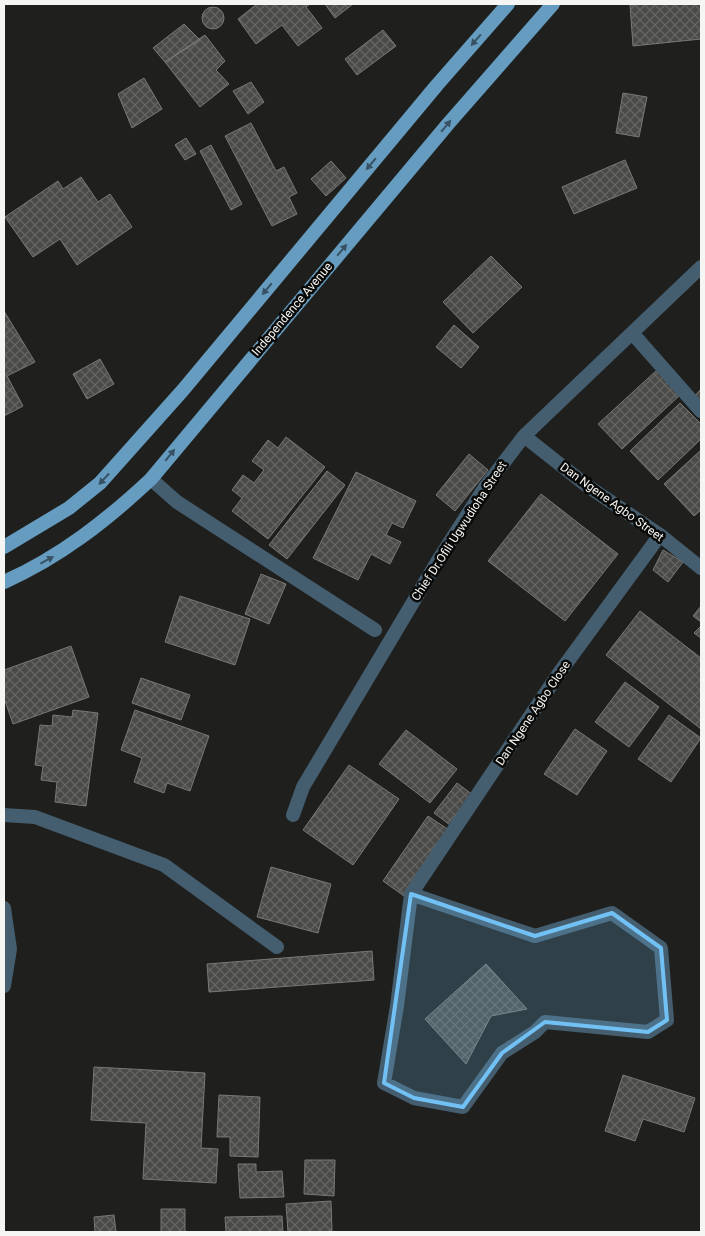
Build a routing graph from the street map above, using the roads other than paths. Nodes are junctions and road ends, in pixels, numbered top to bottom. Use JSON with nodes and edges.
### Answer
{"nodes":[{"id":1,"x":508,"y":4,"type":"edge"},
{"id":2,"x":553,"y":4,"type":"edge"},
{"id":3,"x":701,"y":267,"type":"edge"},
{"id":4,"x":633,"y":334,"type":"junction"},
{"id":5,"x":701,"y":411,"type":"edge"},
{"id":6,"x":524,"y":436,"type":"junction"},
{"id":7,"x":151,"y":479,"type":"junction"},
{"id":8,"x":660,"y":535,"type":"junction"},
{"id":9,"x":4,"y":547,"type":"edge"},
{"id":10,"x":701,"y":568,"type":"edge"},
{"id":11,"x":4,"y":582,"type":"edge"},
{"id":12,"x":375,"y":630,"type":"dead end"},
{"id":13,"x":4,"y":815,"type":"edge"},
{"id":14,"x":293,"y":815,"type":"dead end"},
{"id":15,"x":411,"y":894,"type":"junction"},
{"id":16,"x":4,"y":908,"type":"edge"},
{"id":17,"x":277,"y":947,"type":"dead end"},
{"id":18,"x":4,"y":986,"type":"edge"}],
"edges":[{"from":1,"to":9,"type":"main road","one_way":true},
{"from":7,"to":2,"type":"main road","name":"Independence Avenue","one_way":true},
{"from":3,"to":4,"type":"street","name":"Chief Dr.Ofili Ugwudioha Street"},
{"from":4,"to":5,"type":"street"},
{"from":4,"to":6,"type":"street","name":"Chief Dr.Ofili Ugwudioha Street"},
{"from":6,"to":8,"type":"street","name":"Dan Ngene Agbo Street"},
{"from":6,"to":14,"type":"street","name":"Chief Dr.Ofili Ugwudioha Street"},
{"from":11,"to":7,"type":"main road","name":"Independence Avenue","one_way":true},
{"from":7,"to":12,"type":"street"},
{"from":8,"to":10,"type":"street","name":"Dan Ngene Agbo Street"},
{"from":8,"to":15,"type":"street","name":"Dan Ngene Agbo Close"},
{"from":13,"to":17,"type":"street"},
{"from":15,"to":15,"type":"street"},
{"from":16,"to":18,"type":"street"}]}
